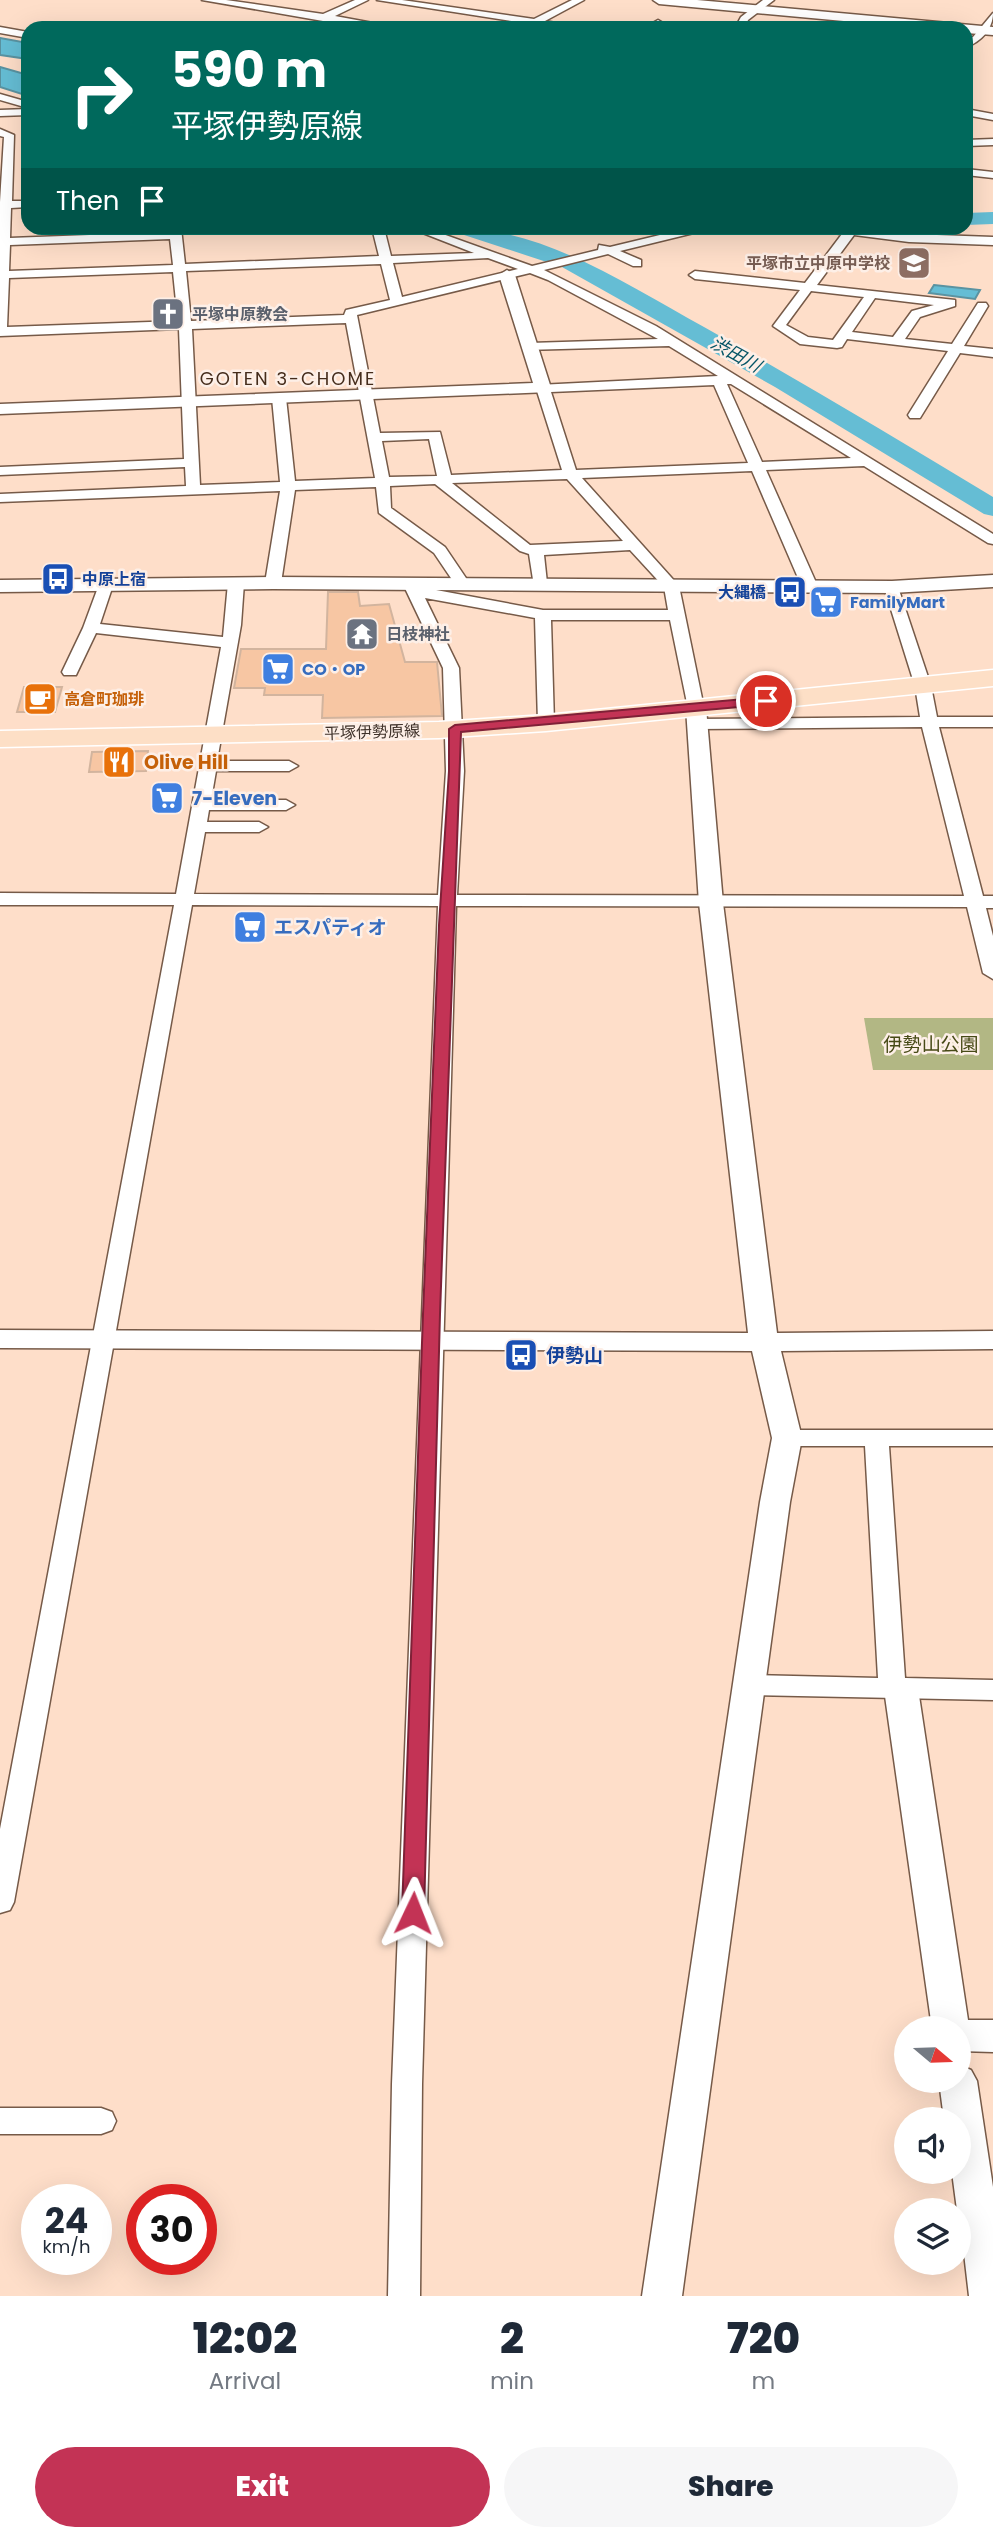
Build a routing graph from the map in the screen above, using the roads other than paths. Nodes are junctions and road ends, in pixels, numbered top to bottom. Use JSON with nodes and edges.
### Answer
{"nodes":[{"id":1,"x":207,"y":0,"type":"edge"},
{"id":2,"x":363,"y":0,"type":"edge"},
{"id":3,"x":382,"y":0,"type":"edge"},
{"id":4,"x":579,"y":0,"type":"edge"},
{"id":5,"x":659,"y":0,"type":"edge"},
{"id":6,"x":769,"y":0,"type":"edge"},
{"id":7,"x":757,"y":9,"type":"junction"},
{"id":8,"x":993,"y":16,"type":"edge"},
{"id":9,"x":325,"y":18,"type":"junction"},
{"id":10,"x":318,"y":21,"type":"edge"},
{"id":11,"x":346,"y":21,"type":"edge"},
{"id":12,"x":528,"y":21,"type":"edge"},
{"id":13,"x":537,"y":21,"type":"edge"},
{"id":14,"x":743,"y":21,"type":"edge"},
{"id":15,"x":850,"y":21,"type":"edge"},
{"id":16,"x":0,"y":30,"type":"edge"},
{"id":17,"x":987,"y":31,"type":"edge"},
{"id":18,"x":21,"y":34,"type":"edge"},
{"id":19,"x":0,"y":97,"type":"edge"},
{"id":20,"x":21,"y":103,"type":"edge"},
{"id":21,"x":21,"y":112,"type":"edge"},
{"id":22,"x":0,"y":113,"type":"edge"},
{"id":23,"x":973,"y":114,"type":"edge"},
{"id":24,"x":993,"y":117,"type":"edge"},
{"id":25,"x":0,"y":132,"type":"edge"},
{"id":26,"x":993,"y":142,"type":"edge"},
{"id":27,"x":973,"y":143,"type":"edge"},
{"id":28,"x":973,"y":173,"type":"edge"},
{"id":29,"x":993,"y":175,"type":"edge"},
{"id":30,"x":21,"y":204,"type":"edge"},
{"id":31,"x":3,"y":205,"type":"edge"},
{"id":32,"x":113,"y":235,"type":"edge"},
{"id":33,"x":176,"y":235,"type":"edge"},
{"id":34,"x":380,"y":235,"type":"edge"},
{"id":35,"x":436,"y":235,"type":"edge"},
{"id":36,"x":671,"y":235,"type":"edge"},
{"id":37,"x":848,"y":235,"type":"edge"},
{"id":38,"x":898,"y":235,"type":"edge"},
{"id":39,"x":993,"y":241,"type":"edge"},
{"id":40,"x":4,"y":242,"type":"junction"},
{"id":41,"x":591,"y":243,"type":"dead end"},
{"id":42,"x":605,"y":250,"type":"junction"},
{"id":43,"x":500,"y":257,"type":"junction"},
{"id":44,"x":385,"y":259,"type":"junction"},
{"id":45,"x":637,"y":263,"type":"dead end"},
{"id":46,"x":180,"y":268,"type":"junction"},
{"id":47,"x":531,"y":269,"type":"junction"},
{"id":48,"x":1,"y":275,"type":"edge"},
{"id":49,"x":507,"y":275,"type":"junction"},
{"id":50,"x":695,"y":275,"type":"dead end"},
{"id":51,"x":809,"y":287,"type":"junction"},
{"id":52,"x":872,"y":294,"type":"junction"},
{"id":53,"x":397,"y":302,"type":"junction"},
{"id":54,"x":951,"y":303,"type":"junction"},
{"id":55,"x":987,"y":307,"type":"edge"},
{"id":56,"x":351,"y":318,"type":"junction"},
{"id":57,"x":185,"y":325,"type":"junction"},
{"id":58,"x":0,"y":332,"type":"edge"},
{"id":59,"x":844,"y":335,"type":"junction"},
{"id":60,"x":897,"y":341,"type":"junction"},
{"id":61,"x":672,"y":342,"type":"junction"},
{"id":62,"x":530,"y":347,"type":"junction"},
{"id":63,"x":957,"y":348,"type":"junction"},
{"id":64,"x":993,"y":353,"type":"edge"},
{"id":65,"x":724,"y":380,"type":"junction"},
{"id":66,"x":543,"y":388,"type":"junction"},
{"id":67,"x":367,"y":395,"type":"junction"},
{"id":68,"x":279,"y":398,"type":"junction"},
{"id":69,"x":188,"y":402,"type":"junction"},
{"id":70,"x":0,"y":409,"type":"edge"},
{"id":71,"x":915,"y":415,"type":"dead end"},
{"id":72,"x":375,"y":437,"type":"junction"},
{"id":73,"x":864,"y":462,"type":"junction"},
{"id":74,"x":191,"y":463,"type":"junction"},
{"id":75,"x":757,"y":466,"type":"junction"},
{"id":76,"x":0,"y":471,"type":"edge"},
{"id":77,"x":570,"y":473,"type":"junction"},
{"id":78,"x":442,"y":480,"type":"junction"},
{"id":79,"x":383,"y":482,"type":"junction"},
{"id":80,"x":288,"y":486,"type":"junction"},
{"id":81,"x":193,"y":490,"type":"junction"},
{"id":82,"x":0,"y":498,"type":"edge"},
{"id":83,"x":993,"y":540,"type":"edge"},
{"id":84,"x":634,"y":545,"type":"junction"},
{"id":85,"x":536,"y":551,"type":"junction"},
{"id":86,"x":993,"y":580,"type":"edge"},
{"id":87,"x":236,"y":583,"type":"junction"},
{"id":88,"x":273,"y":583,"type":"junction"},
{"id":89,"x":462,"y":583,"type":"junction"},
{"id":90,"x":539,"y":583,"type":"junction"},
{"id":91,"x":105,"y":585,"type":"junction"},
{"id":92,"x":0,"y":586,"type":"edge"},
{"id":93,"x":671,"y":586,"type":"junction"},
{"id":94,"x":413,"y":587,"type":"junction"},
{"id":95,"x":810,"y":587,"type":"junction"},
{"id":96,"x":892,"y":587,"type":"junction"},
{"id":97,"x":542,"y":615,"type":"junction"},
{"id":98,"x":678,"y":615,"type":"junction"},
{"id":99,"x":91,"y":628,"type":"junction"},
{"id":100,"x":230,"y":643,"type":"junction"},
{"id":101,"x":70,"y":672,"type":"dead end"},
{"id":102,"x":993,"y":678,"type":"edge"},
{"id":103,"x":923,"y":685,"type":"junction"},
{"id":104,"x":696,"y":716,"type":"junction"},
{"id":105,"x":929,"y":721,"type":"junction"},
{"id":106,"x":993,"y":722,"type":"edge"},
{"id":107,"x":546,"y":723,"type":"junction"},
{"id":108,"x":455,"y":729,"type":"junction"},
{"id":109,"x":215,"y":735,"type":"junction"},
{"id":110,"x":0,"y":739,"type":"edge"},
{"id":111,"x":208,"y":766,"type":"junction"},
{"id":112,"x":289,"y":766,"type":"dead end"},
{"id":113,"x":286,"y":805,"type":"dead end"},
{"id":114,"x":200,"y":816,"type":"junction"},
{"id":115,"x":259,"y":827,"type":"dead end"},
{"id":116,"x":187,"y":898,"type":"junction"},
{"id":117,"x":0,"y":899,"type":"edge"},
{"id":118,"x":447,"y":902,"type":"junction"},
{"id":119,"x":984,"y":902,"type":"edge"},
{"id":120,"x":711,"y":903,"type":"junction"},
{"id":121,"x":993,"y":973,"type":"edge"},
{"id":122,"x":107,"y":1338,"type":"junction"},
{"id":123,"x":0,"y":1339,"type":"edge"},
{"id":124,"x":431,"y":1339,"type":"junction"},
{"id":125,"x":993,"y":1340,"type":"edge"},
{"id":126,"x":764,"y":1342,"type":"junction"},
{"id":127,"x":787,"y":1438,"type":"junction"},
{"id":128,"x":876,"y":1438,"type":"junction"},
{"id":129,"x":993,"y":1438,"type":"edge"},
{"id":130,"x":750,"y":1685,"type":"junction"},
{"id":131,"x":897,"y":1688,"type":"junction"},
{"id":132,"x":993,"y":1690,"type":"edge"},
{"id":133,"x":0,"y":1902,"type":"edge"},
{"id":134,"x":949,"y":2016,"type":"edge"},
{"id":135,"x":971,"y":2035,"type":"edge"},
{"id":136,"x":993,"y":2035,"type":"edge"},
{"id":137,"x":960,"y":2093,"type":"edge"},
{"id":138,"x":0,"y":2121,"type":"edge"},
{"id":139,"x":101,"y":2121,"type":"dead end"},
{"id":140,"x":404,"y":2296,"type":"edge"},
{"id":141,"x":662,"y":2296,"type":"edge"},
{"id":142,"x":989,"y":2296,"type":"edge"}],
"edges":[{"from":1,"to":9,"type":"street"},
{"from":2,"to":9,"type":"street"},
{"from":3,"to":12,"type":"street"},
{"from":4,"to":13,"type":"street"},
{"from":5,"to":7,"type":"street"},
{"from":6,"to":7,"type":"street"},
{"from":7,"to":14,"type":"street"},
{"from":7,"to":15,"type":"street"},
{"from":8,"to":17,"type":"street"},
{"from":9,"to":10,"type":"street"},
{"from":9,"to":11,"type":"street"},
{"from":16,"to":18,"type":"street"},
{"from":19,"to":20,"type":"street"},
{"from":21,"to":22,"type":"street"},
{"from":23,"to":24,"type":"street"},
{"from":25,"to":31,"type":"street"},
{"from":26,"to":27,"type":"street"},
{"from":28,"to":29,"type":"street"},
{"from":30,"to":31,"type":"street"},
{"from":31,"to":40,"type":"street"},
{"from":32,"to":40,"type":"street"},
{"from":33,"to":46,"type":"street"},
{"from":34,"to":44,"type":"street"},
{"from":35,"to":43,"type":"street"},
{"from":36,"to":42,"type":"street"},
{"from":37,"to":51,"type":"street"},
{"from":38,"to":39,"type":"street"},
{"from":40,"to":48,"type":"street"},
{"from":41,"to":42,"type":"street"},
{"from":42,"to":45,"type":"street"},
{"from":42,"to":47,"type":"street"},
{"from":43,"to":44,"type":"street"},
{"from":43,"to":47,"type":"street"},
{"from":44,"to":46,"type":"street"},
{"from":44,"to":53,"type":"street"},
{"from":46,"to":48,"type":"street"},
{"from":46,"to":57,"type":"street"},
{"from":47,"to":49,"type":"street"},
{"from":47,"to":61,"type":"street"},
{"from":48,"to":58,"type":"street"},
{"from":49,"to":53,"type":"street"},
{"from":49,"to":62,"type":"street"},
{"from":50,"to":51,"type":"street"},
{"from":51,"to":52,"type":"street"},
{"from":51,"to":59,"type":"street"},
{"from":52,"to":54,"type":"street"},
{"from":52,"to":59,"type":"street"},
{"from":53,"to":56,"type":"street"},
{"from":54,"to":55,"type":"street"},
{"from":54,"to":60,"type":"street"},
{"from":55,"to":63,"type":"street"},
{"from":56,"to":57,"type":"street"},
{"from":56,"to":67,"type":"street"},
{"from":57,"to":58,"type":"street"},
{"from":57,"to":69,"type":"street"},
{"from":59,"to":60,"type":"street"},
{"from":60,"to":63,"type":"street"},
{"from":61,"to":62,"type":"street"},
{"from":61,"to":65,"type":"street"},
{"from":62,"to":66,"type":"street"},
{"from":63,"to":64,"type":"street"},
{"from":63,"to":71,"type":"street"},
{"from":65,"to":66,"type":"street"},
{"from":65,"to":73,"type":"street"},
{"from":65,"to":75,"type":"street"},
{"from":66,"to":67,"type":"street"},
{"from":66,"to":77,"type":"street"},
{"from":67,"to":68,"type":"street"},
{"from":67,"to":72,"type":"street"},
{"from":68,"to":69,"type":"street"},
{"from":68,"to":80,"type":"street"},
{"from":69,"to":70,"type":"street"},
{"from":69,"to":74,"type":"street"},
{"from":72,"to":78,"type":"street"},
{"from":72,"to":79,"type":"street"},
{"from":73,"to":75,"type":"street"},
{"from":73,"to":83,"type":"street"},
{"from":74,"to":76,"type":"street"},
{"from":74,"to":81,"type":"street"},
{"from":75,"to":77,"type":"street"},
{"from":75,"to":95,"type":"street"},
{"from":77,"to":78,"type":"street"},
{"from":77,"to":84,"type":"street"},
{"from":78,"to":79,"type":"street"},
{"from":78,"to":85,"type":"street"},
{"from":79,"to":80,"type":"street"},
{"from":79,"to":89,"type":"street"},
{"from":80,"to":81,"type":"street"},
{"from":80,"to":88,"type":"street"},
{"from":81,"to":82,"type":"street"},
{"from":84,"to":85,"type":"street"},
{"from":84,"to":93,"type":"street"},
{"from":85,"to":90,"type":"street"},
{"from":86,"to":96,"type":"street"},
{"from":87,"to":88,"type":"street"},
{"from":87,"to":91,"type":"street"},
{"from":87,"to":100,"type":"street"},
{"from":88,"to":94,"type":"street"},
{"from":89,"to":90,"type":"street"},
{"from":89,"to":94,"type":"street"},
{"from":90,"to":93,"type":"street"},
{"from":91,"to":92,"type":"street"},
{"from":91,"to":99,"type":"street"},
{"from":93,"to":95,"type":"street"},
{"from":93,"to":98,"type":"street"},
{"from":94,"to":97,"type":"street"},
{"from":94,"to":108,"type":"street"},
{"from":95,"to":96,"type":"street"},
{"from":96,"to":103,"type":"street"},
{"from":97,"to":98,"type":"street"},
{"from":97,"to":107,"type":"street"},
{"from":98,"to":104,"type":"street"},
{"from":99,"to":100,"type":"street"},
{"from":99,"to":101,"type":"street"},
{"from":100,"to":109,"type":"street"},
{"from":102,"to":103,"type":"main road","name":"平塚伊勢原線"},
{"from":103,"to":104,"type":"main road","name":"平塚伊勢原線"},
{"from":103,"to":105,"type":"street"},
{"from":104,"to":105,"type":"street"},
{"from":104,"to":107,"type":"main road","name":"平塚伊勢原線"},
{"from":104,"to":120,"type":"street"},
{"from":105,"to":106,"type":"street"},
{"from":105,"to":119,"type":"street"},
{"from":107,"to":108,"type":"main road","name":"平塚伊勢原線"},
{"from":108,"to":109,"type":"main road","name":"平塚伊勢原線"},
{"from":108,"to":118,"type":"street"},
{"from":109,"to":110,"type":"main road","name":"平塚伊勢原線"},
{"from":109,"to":111,"type":"street"},
{"from":111,"to":112,"type":"street"},
{"from":111,"to":114,"type":"street"},
{"from":113,"to":114,"type":"street"},
{"from":114,"to":115,"type":"street"},
{"from":114,"to":116,"type":"street"},
{"from":116,"to":117,"type":"street"},
{"from":116,"to":118,"type":"street"},
{"from":116,"to":122,"type":"street"},
{"from":118,"to":120,"type":"street"},
{"from":118,"to":124,"type":"street"},
{"from":119,"to":120,"type":"street"},
{"from":119,"to":121,"type":"street"},
{"from":120,"to":126,"type":"street"},
{"from":122,"to":123,"type":"street"},
{"from":122,"to":124,"type":"street"},
{"from":122,"to":133,"type":"street"},
{"from":124,"to":126,"type":"street"},
{"from":124,"to":140,"type":"street"},
{"from":125,"to":126,"type":"street"},
{"from":126,"to":127,"type":"street"},
{"from":127,"to":128,"type":"street"},
{"from":127,"to":130,"type":"street"},
{"from":128,"to":129,"type":"street"},
{"from":128,"to":131,"type":"street"},
{"from":130,"to":131,"type":"street"},
{"from":130,"to":141,"type":"street"},
{"from":131,"to":132,"type":"street"},
{"from":131,"to":134,"type":"street"},
{"from":135,"to":136,"type":"street"},
{"from":137,"to":142,"type":"street"},
{"from":138,"to":139,"type":"street"}]}
